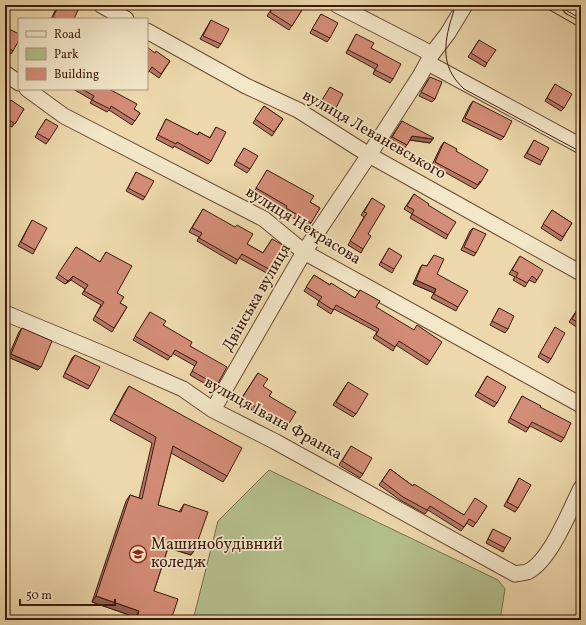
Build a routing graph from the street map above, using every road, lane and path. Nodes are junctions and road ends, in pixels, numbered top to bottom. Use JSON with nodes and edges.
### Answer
{"nodes":[{"id":1,"x":101,"y":5,"type":"edge"},
{"id":2,"x":337,"y":5,"type":"edge"},
{"id":3,"x":465,"y":5,"type":"edge"},
{"id":4,"x":573,"y":5,"type":"edge"},
{"id":5,"x":581,"y":9,"type":"edge"},
{"id":6,"x":124,"y":18,"type":"edge"},
{"id":7,"x":148,"y":31,"type":"edge"},
{"id":8,"x":430,"y":58,"type":"junction"},
{"id":9,"x":5,"y":73,"type":"edge"},
{"id":10,"x":18,"y":82,"type":"edge"},
{"id":11,"x":28,"y":90,"type":"edge"},
{"id":12,"x":581,"y":146,"type":"edge"},
{"id":13,"x":369,"y":155,"type":"junction"},
{"id":14,"x":304,"y":252,"type":"junction"},
{"id":15,"x":581,"y":273,"type":"edge"},
{"id":16,"x":5,"y":313,"type":"edge"},
{"id":17,"x":581,"y":405,"type":"edge"},
{"id":18,"x":213,"y":410,"type":"junction"},
{"id":19,"x":581,"y":488,"type":"edge"}],
"edges":[{"from":1,"to":6,"type":"street"},
{"from":2,"to":8,"type":"street"},
{"from":3,"to":8,"type":"street","name":"Двінська вулиця"},
{"from":4,"to":5,"type":"main road"},
{"from":7,"to":13,"type":"street","name":"вулиця Леваневського"},
{"from":8,"to":12,"type":"street"},
{"from":8,"to":13,"type":"street","name":"Двінська вулиця"},
{"from":9,"to":10,"type":"street"},
{"from":11,"to":14,"type":"street","name":"вулиця Некрасова"},
{"from":13,"to":14,"type":"street","name":"Двінська вулиця"},
{"from":13,"to":15,"type":"street","name":"вулиця Леваневського"},
{"from":14,"to":17,"type":"street","name":"вулиця Некрасова"},
{"from":14,"to":18,"type":"street","name":"Двінська вулиця"},
{"from":16,"to":18,"type":"street","name":"вулиця Івана Франка"},
{"from":18,"to":19,"type":"street","name":"вулиця Івана Франка"}]}
